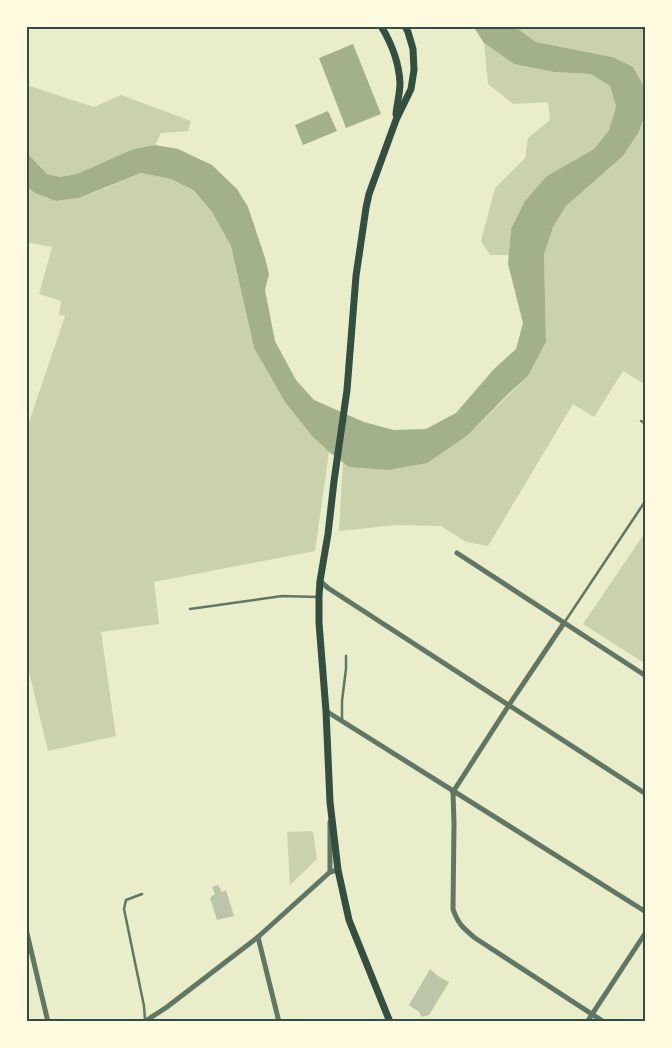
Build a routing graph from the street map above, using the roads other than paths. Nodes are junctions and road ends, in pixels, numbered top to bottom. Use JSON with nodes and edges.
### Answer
{"nodes":[{"id":1,"x":382,"y":26,"type":"edge"},
{"id":2,"x":405,"y":26,"type":"edge"},
{"id":3,"x":396,"y":120,"type":"junction"},
{"id":4,"x":641,"y":421,"type":"dead end"},
{"id":5,"x":646,"y":424,"type":"edge"},
{"id":6,"x":646,"y":500,"type":"edge"},
{"id":7,"x":457,"y":554,"type":"dead end"},
{"id":8,"x":320,"y":580,"type":"junction"},
{"id":9,"x":319,"y":597,"type":"junction"},
{"id":10,"x":190,"y":609,"type":"dead end"},
{"id":11,"x":564,"y":623,"type":"junction"},
{"id":12,"x":346,"y":656,"type":"dead end"},
{"id":13,"x":646,"y":676,"type":"edge"},
{"id":14,"x":509,"y":705,"type":"junction"},
{"id":15,"x":326,"y":711,"type":"junction"},
{"id":16,"x":342,"y":722,"type":"junction"},
{"id":17,"x":453,"y":792,"type":"junction"},
{"id":18,"x":646,"y":794,"type":"edge"},
{"id":19,"x":330,"y":802,"type":"junction"},
{"id":20,"x":338,"y":870,"type":"junction"},
{"id":21,"x":330,"y":872,"type":"junction"},
{"id":22,"x":142,"y":894,"type":"dead end"},
{"id":23,"x":646,"y":912,"type":"edge"},
{"id":24,"x":26,"y":929,"type":"edge"},
{"id":25,"x":646,"y":932,"type":"edge"},
{"id":26,"x":258,"y":937,"type":"junction"},
{"id":27,"x":592,"y":1014,"type":"junction"},
{"id":28,"x":389,"y":1019,"type":"edge"},
{"id":29,"x":145,"y":1021,"type":"edge"},
{"id":30,"x":48,"y":1022,"type":"edge"},
{"id":31,"x":279,"y":1022,"type":"edge"},
{"id":32,"x":396,"y":1022,"type":"edge"},
{"id":33,"x":587,"y":1022,"type":"edge"},
{"id":34,"x":604,"y":1022,"type":"edge"}],
"edges":[{"from":1,"to":3,"type":"main road"},
{"from":2,"to":3,"type":"main road"},
{"from":3,"to":8,"type":"main road"},
{"from":4,"to":5,"type":"lane"},
{"from":6,"to":11,"type":"lane"},
{"from":7,"to":11,"type":"street"},
{"from":8,"to":9,"type":"main road"},
{"from":8,"to":14,"type":"street"},
{"from":9,"to":10,"type":"lane"},
{"from":9,"to":15,"type":"main road"},
{"from":11,"to":13,"type":"street"},
{"from":11,"to":14,"type":"street"},
{"from":12,"to":16,"type":"lane"},
{"from":14,"to":17,"type":"street"},
{"from":14,"to":18,"type":"street"},
{"from":15,"to":16,"type":"street"},
{"from":15,"to":19,"type":"main road"},
{"from":16,"to":17,"type":"street"},
{"from":17,"to":23,"type":"street"},
{"from":17,"to":27,"type":"street"},
{"from":19,"to":20,"type":"main road"},
{"from":19,"to":21,"type":"street"},
{"from":20,"to":21,"type":"street"},
{"from":20,"to":28,"type":"main road"},
{"from":21,"to":26,"type":"street"},
{"from":22,"to":29,"type":"lane"},
{"from":24,"to":30,"type":"street"},
{"from":25,"to":27,"type":"street"},
{"from":26,"to":29,"type":"street"},
{"from":26,"to":31,"type":"street"},
{"from":27,"to":33,"type":"street"},
{"from":27,"to":34,"type":"street"},
{"from":28,"to":32,"type":"street"}]}
